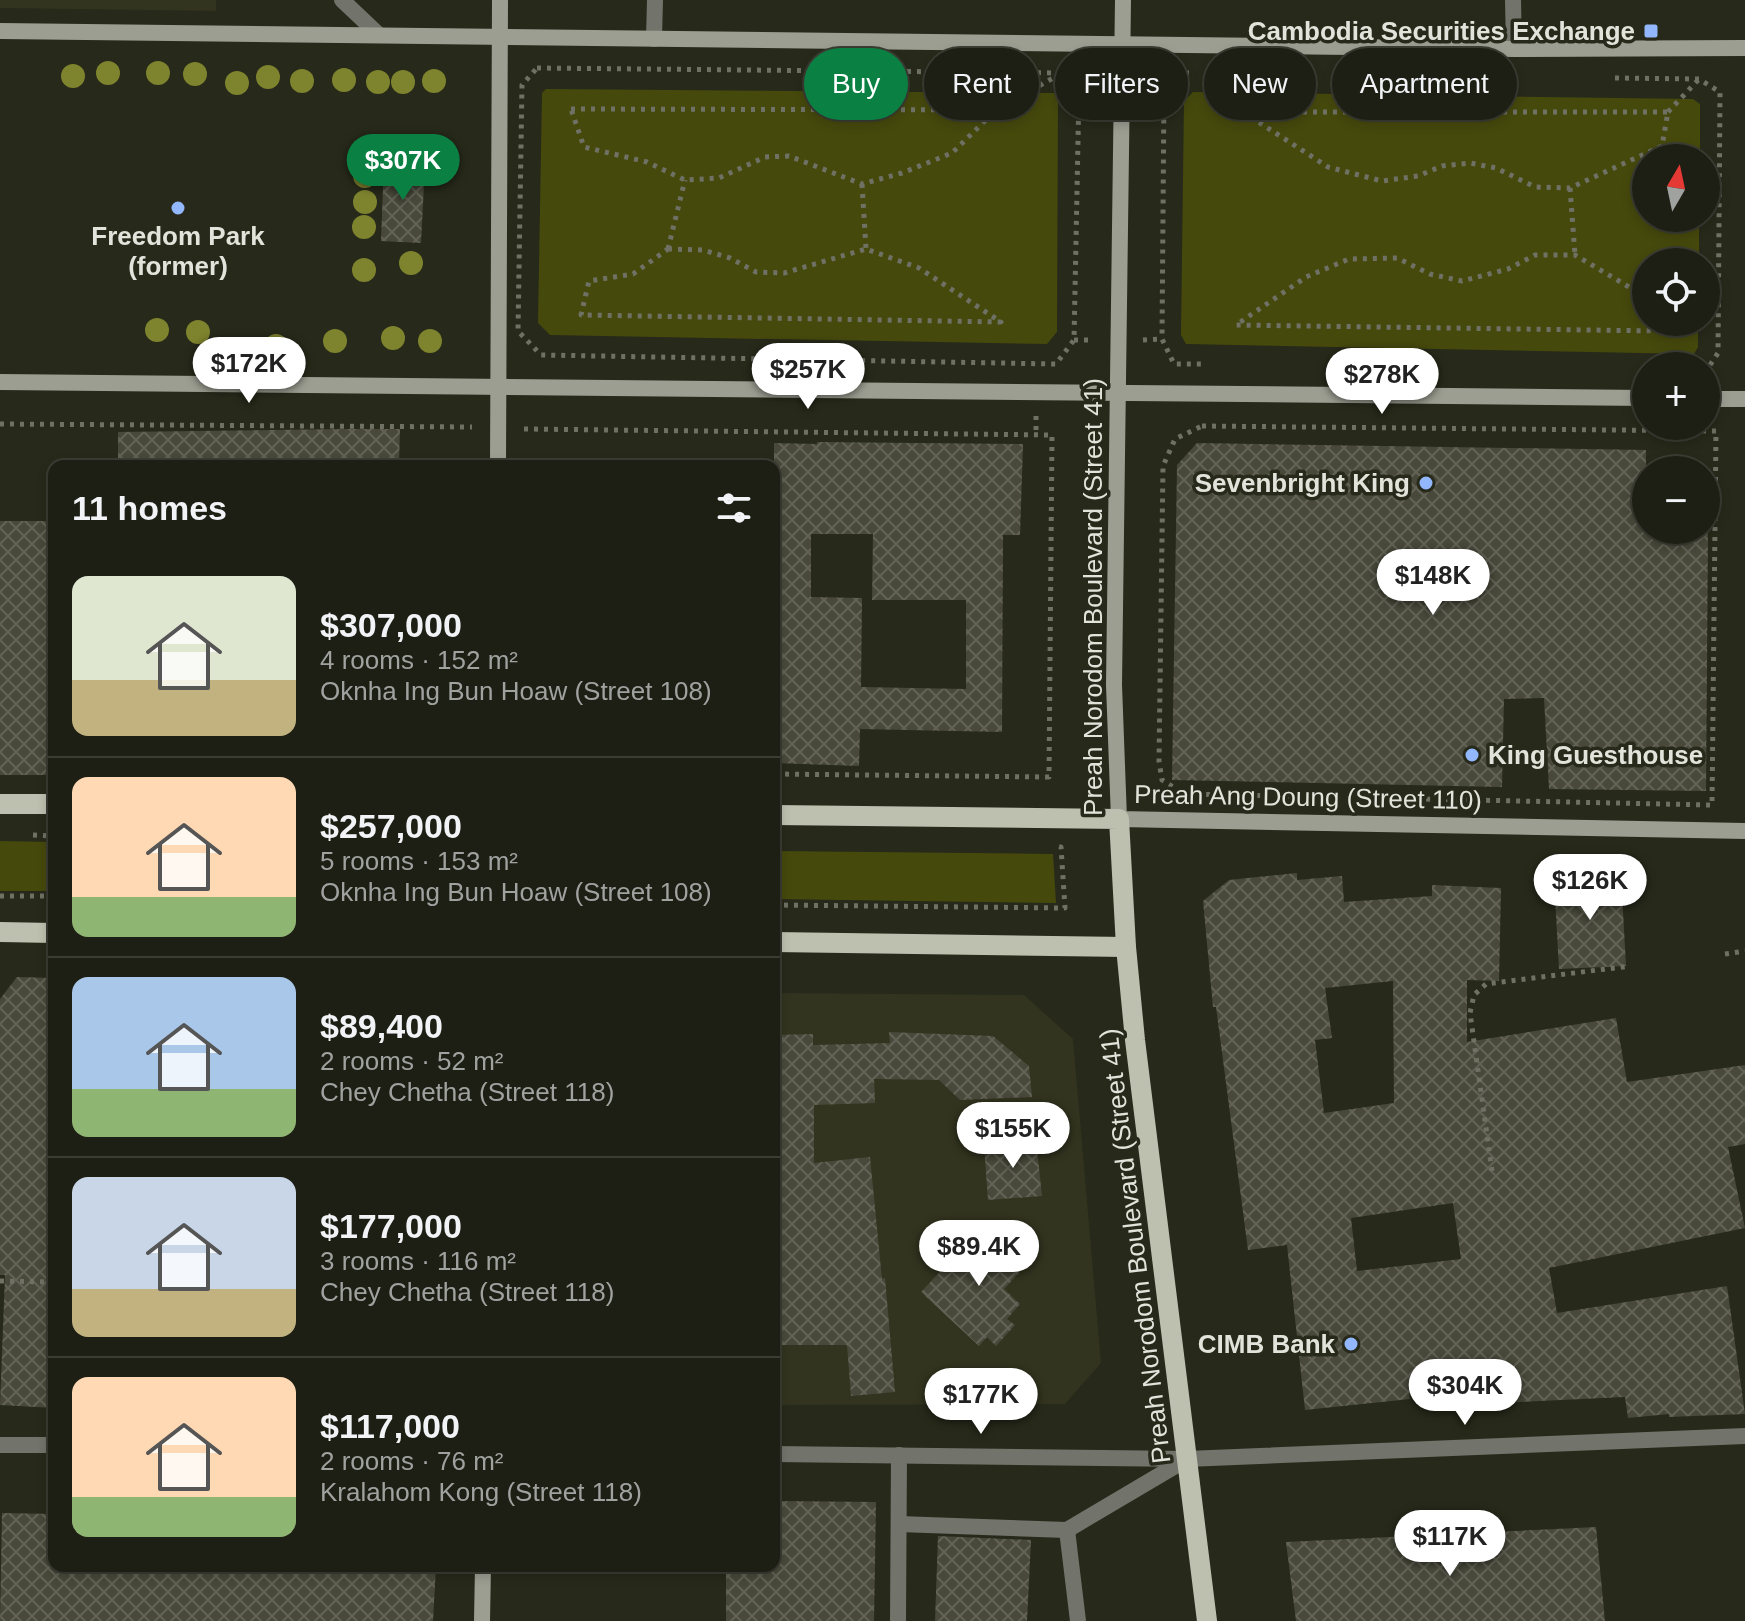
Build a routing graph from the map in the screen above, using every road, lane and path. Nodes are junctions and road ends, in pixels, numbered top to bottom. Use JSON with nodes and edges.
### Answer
{"nodes":[{"id":1,"x":342,"y":0,"type":"edge"},
{"id":2,"x":500,"y":0,"type":"edge"},
{"id":3,"x":655,"y":0,"type":"edge"},
{"id":4,"x":1123,"y":0,"type":"edge"},
{"id":5,"x":1513,"y":0,"type":"edge"},
{"id":6,"x":0,"y":31,"type":"edge"},
{"id":7,"x":379,"y":35,"type":"junction"},
{"id":8,"x":500,"y":37,"type":"junction"},
{"id":9,"x":654,"y":39,"type":"junction"},
{"id":10,"x":1122,"y":45,"type":"junction"},
{"id":11,"x":1416,"y":48,"type":"edge"},
{"id":12,"x":1514,"y":48,"type":"edge"},
{"id":13,"x":1745,"y":48,"type":"edge"},
{"id":14,"x":1517,"y":49,"type":"edge"},
{"id":15,"x":537,"y":68,"type":"dead end"},
{"id":16,"x":1055,"y":73,"type":"edge"},
{"id":17,"x":1201,"y":73,"type":"dead end"},
{"id":18,"x":1606,"y":78,"type":"dead end"},
{"id":19,"x":1699,"y":79,"type":"junction"},
{"id":20,"x":924,"y":110,"type":"edge"},
{"id":21,"x":1668,"y":112,"type":"junction"},
{"id":22,"x":986,"y":120,"type":"edge"},
{"id":23,"x":1079,"y":120,"type":"edge"},
{"id":24,"x":685,"y":180,"type":"junction"},
{"id":25,"x":862,"y":184,"type":"junction"},
{"id":26,"x":1570,"y":188,"type":"junction"},
{"id":27,"x":668,"y":249,"type":"junction"},
{"id":28,"x":866,"y":249,"type":"junction"},
{"id":29,"x":1575,"y":255,"type":"junction"},
{"id":30,"x":1632,"y":289,"type":"edge"},
{"id":31,"x":1632,"y":331,"type":"edge"},
{"id":32,"x":1718,"y":352,"type":"edge"},
{"id":33,"x":541,"y":355,"type":"dead end"},
{"id":34,"x":1174,"y":364,"type":"dead end"},
{"id":35,"x":0,"y":382,"type":"edge"},
{"id":36,"x":499,"y":387,"type":"junction"},
{"id":37,"x":1118,"y":394,"type":"junction"},
{"id":38,"x":1632,"y":398,"type":"edge"},
{"id":39,"x":1720,"y":399,"type":"edge"},
{"id":40,"x":1745,"y":399,"type":"edge"},
{"id":41,"x":0,"y":424,"type":"edge"},
{"id":42,"x":486,"y":427,"type":"dead end"},
{"id":43,"x":517,"y":429,"type":"dead end"},
{"id":44,"x":498,"y":460,"type":"edge"},
{"id":45,"x":1159,"y":761,"type":"joint"},
{"id":46,"x":780,"y":774,"type":"edge"},
{"id":47,"x":0,"y":804,"type":"edge"},
{"id":48,"x":48,"y":804,"type":"edge"},
{"id":49,"x":780,"y":815,"type":"edge"},
{"id":50,"x":1119,"y":819,"type":"junction"},
{"id":51,"x":1745,"y":831,"type":"edge"},
{"id":52,"x":1061,"y":847,"type":"dead end"},
{"id":53,"x":0,"y":896,"type":"edge"},
{"id":54,"x":48,"y":896,"type":"edge"},
{"id":55,"x":780,"y":905,"type":"edge"},
{"id":56,"x":0,"y":932,"type":"edge"},
{"id":57,"x":48,"y":933,"type":"edge"},
{"id":58,"x":780,"y":942,"type":"edge"},
{"id":59,"x":1126,"y":947,"type":"junction"},
{"id":60,"x":1745,"y":951,"type":"edge"},
{"id":61,"x":1725,"y":954,"type":"dead end"},
{"id":62,"x":1630,"y":966,"type":"dead end"},
{"id":63,"x":1492,"y":1171,"type":"dead end"},
{"id":64,"x":0,"y":1281,"type":"edge"},
{"id":65,"x":48,"y":1282,"type":"edge"},
{"id":66,"x":1745,"y":1436,"type":"edge"},
{"id":67,"x":0,"y":1445,"type":"edge"},
{"id":68,"x":48,"y":1445,"type":"edge"},
{"id":69,"x":780,"y":1454,"type":"edge"},
{"id":70,"x":899,"y":1455,"type":"junction"},
{"id":71,"x":1187,"y":1459,"type":"junction"},
{"id":72,"x":899,"y":1524,"type":"junction"},
{"id":73,"x":1067,"y":1530,"type":"junction"},
{"id":74,"x":483,"y":1572,"type":"edge"},
{"id":75,"x":482,"y":1621,"type":"edge"},
{"id":76,"x":898,"y":1621,"type":"edge"},
{"id":77,"x":1078,"y":1621,"type":"edge"},
{"id":78,"x":1207,"y":1621,"type":"edge"}],
"edges":[{"from":1,"to":7,"type":"street"},
{"from":2,"to":8,"type":"street"},
{"from":3,"to":9,"type":"street"},
{"from":4,"to":10,"type":"street","name":"Preah Norodom Boulevard (Street 41)"},
{"from":5,"to":12,"type":"street"},
{"from":6,"to":7,"type":"street"},
{"from":7,"to":8,"type":"street"},
{"from":8,"to":9,"type":"street"},
{"from":8,"to":36,"type":"street"},
{"from":9,"to":10,"type":"street"},
{"from":10,"to":11,"type":"street"},
{"from":10,"to":37,"type":"street","name":"Preah Norodom Boulevard (Street 41)"},
{"from":13,"to":14,"type":"street"},
{"from":15,"to":16,"type":"path"},
{"from":17,"to":34,"type":"path"},
{"from":18,"to":19,"type":"path"},
{"from":19,"to":21,"type":"path"},
{"from":19,"to":32,"type":"path"},
{"from":20,"to":24,"type":"path"},
{"from":21,"to":26,"type":"path"},
{"from":21,"to":26,"type":"path"},
{"from":22,"to":25,"type":"path"},
{"from":23,"to":33,"type":"path"},
{"from":24,"to":25,"type":"path"},
{"from":24,"to":27,"type":"path"},
{"from":25,"to":28,"type":"path"},
{"from":26,"to":29,"type":"path"},
{"from":27,"to":28,"type":"path"},
{"from":27,"to":28,"type":"path"},
{"from":29,"to":30,"type":"path"},
{"from":29,"to":31,"type":"path"},
{"from":35,"to":36,"type":"street"},
{"from":36,"to":37,"type":"street"},
{"from":36,"to":44,"type":"street"},
{"from":37,"to":38,"type":"street"},
{"from":37,"to":50,"type":"street","name":"Preah Norodom Boulevard (Street 41)"},
{"from":39,"to":40,"type":"street"},
{"from":41,"to":42,"type":"path"},
{"from":43,"to":46,"type":"path"},
{"from":45,"to":45,"type":"path"},
{"from":47,"to":48,"type":"main road"},
{"from":49,"to":50,"type":"main road","name":"Preah Ang Doung (Street 110)"},
{"from":50,"to":51,"type":"street","name":"Preah Ang Doung (Street 110)"},
{"from":50,"to":59,"type":"main road","name":"Preah Norodom Boulevard (Street 41)"},
{"from":52,"to":55,"type":"path"},
{"from":53,"to":54,"type":"path"},
{"from":56,"to":57,"type":"main road"},
{"from":58,"to":59,"type":"main road"},
{"from":59,"to":71,"type":"main road","name":"Preah Norodom Boulevard (Street 41)"},
{"from":60,"to":61,"type":"path"},
{"from":62,"to":63,"type":"path"},
{"from":64,"to":65,"type":"path"},
{"from":66,"to":71,"type":"street"},
{"from":67,"to":68,"type":"street"},
{"from":69,"to":70,"type":"street"},
{"from":70,"to":71,"type":"street"},
{"from":70,"to":72,"type":"street"},
{"from":71,"to":73,"type":"street"},
{"from":71,"to":78,"type":"main road","name":"Preah Norodom Boulevard (Street 41)"},
{"from":72,"to":73,"type":"street"},
{"from":72,"to":76,"type":"street"},
{"from":73,"to":77,"type":"street"},
{"from":74,"to":75,"type":"street"}]}
